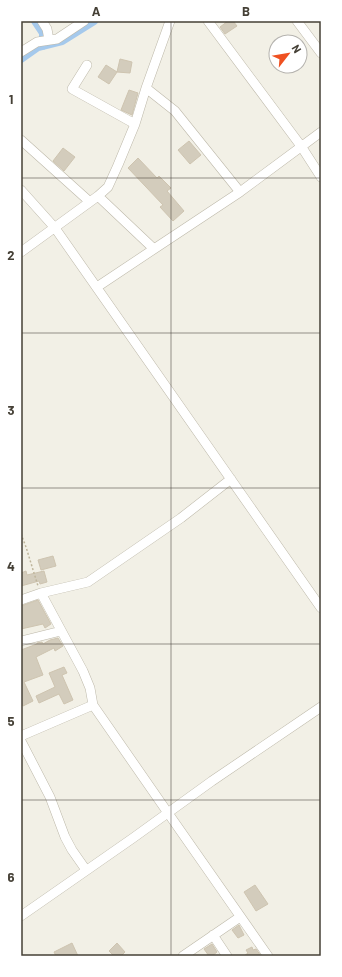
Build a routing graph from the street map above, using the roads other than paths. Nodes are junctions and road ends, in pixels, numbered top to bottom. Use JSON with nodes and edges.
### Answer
{"nodes":[{"id":1,"x":42,"y":21,"type":"edge"},
{"id":2,"x":84,"y":21,"type":"edge"},
{"id":3,"x":170,"y":21,"type":"edge"},
{"id":4,"x":208,"y":21,"type":"edge"},
{"id":5,"x":297,"y":21,"type":"edge"},
{"id":6,"x":45,"y":40,"type":"junction"},
{"id":7,"x":21,"y":52,"type":"edge"},
{"id":8,"x":321,"y":53,"type":"edge"},
{"id":9,"x":88,"y":70,"type":"dead end"},
{"id":10,"x":146,"y":88,"type":"junction"},
{"id":11,"x":134,"y":124,"type":"junction"},
{"id":12,"x":321,"y":132,"type":"edge"},
{"id":13,"x":21,"y":140,"type":"edge"},
{"id":14,"x":301,"y":146,"type":"junction"},
{"id":15,"x":321,"y":177,"type":"edge"},
{"id":16,"x":21,"y":190,"type":"edge"},
{"id":17,"x":240,"y":192,"type":"junction"},
{"id":18,"x":98,"y":196,"type":"junction"},
{"id":19,"x":90,"y":202,"type":"junction"},
{"id":20,"x":55,"y":228,"type":"junction"},
{"id":21,"x":154,"y":249,"type":"junction"},
{"id":22,"x":21,"y":252,"type":"edge"},
{"id":23,"x":97,"y":287,"type":"junction"},
{"id":24,"x":231,"y":479,"type":"junction"},
{"id":25,"x":41,"y":593,"type":"junction"},
{"id":26,"x":21,"y":600,"type":"edge"},
{"id":27,"x":321,"y":608,"type":"edge"},
{"id":28,"x":61,"y":631,"type":"junction"},
{"id":29,"x":21,"y":641,"type":"edge"},
{"id":30,"x":94,"y":705,"type":"junction"},
{"id":31,"x":321,"y":707,"type":"edge"},
{"id":32,"x":21,"y":736,"type":"edge"},
{"id":33,"x":21,"y":741,"type":"edge"},
{"id":34,"x":168,"y":813,"type":"junction"},
{"id":35,"x":86,"y":870,"type":"junction"},
{"id":36,"x":21,"y":916,"type":"edge"},
{"id":37,"x":240,"y":917,"type":"junction"},
{"id":38,"x":213,"y":936,"type":"junction"},
{"id":39,"x":184,"y":956,"type":"edge"},
{"id":40,"x":227,"y":956,"type":"edge"},
{"id":41,"x":268,"y":956,"type":"edge"}],
"edges":[{"from":1,"to":6,"type":"street"},
{"from":2,"to":6,"type":"street"},
{"from":3,"to":10,"type":"street"},
{"from":4,"to":14,"type":"street"},
{"from":5,"to":8,"type":"street"},
{"from":6,"to":7,"type":"street"},
{"from":9,"to":11,"type":"street"},
{"from":10,"to":11,"type":"street"},
{"from":10,"to":17,"type":"street"},
{"from":11,"to":18,"type":"street"},
{"from":12,"to":14,"type":"street"},
{"from":13,"to":19,"type":"street"},
{"from":14,"to":15,"type":"street"},
{"from":14,"to":17,"type":"street"},
{"from":16,"to":20,"type":"street"},
{"from":17,"to":21,"type":"street"},
{"from":18,"to":19,"type":"street"},
{"from":18,"to":21,"type":"street"},
{"from":19,"to":20,"type":"street"},
{"from":20,"to":22,"type":"street"},
{"from":20,"to":23,"type":"street"},
{"from":21,"to":23,"type":"street"},
{"from":23,"to":24,"type":"street"},
{"from":24,"to":25,"type":"street"},
{"from":24,"to":27,"type":"street"},
{"from":25,"to":26,"type":"street"},
{"from":25,"to":28,"type":"street"},
{"from":28,"to":29,"type":"street"},
{"from":28,"to":30,"type":"street"},
{"from":30,"to":32,"type":"street"},
{"from":30,"to":34,"type":"street"},
{"from":31,"to":34,"type":"street"},
{"from":33,"to":35,"type":"street"},
{"from":34,"to":35,"type":"street"},
{"from":34,"to":37,"type":"street"},
{"from":35,"to":36,"type":"street"},
{"from":37,"to":38,"type":"street"},
{"from":37,"to":41,"type":"street"},
{"from":38,"to":39,"type":"street"},
{"from":38,"to":40,"type":"street"}]}
